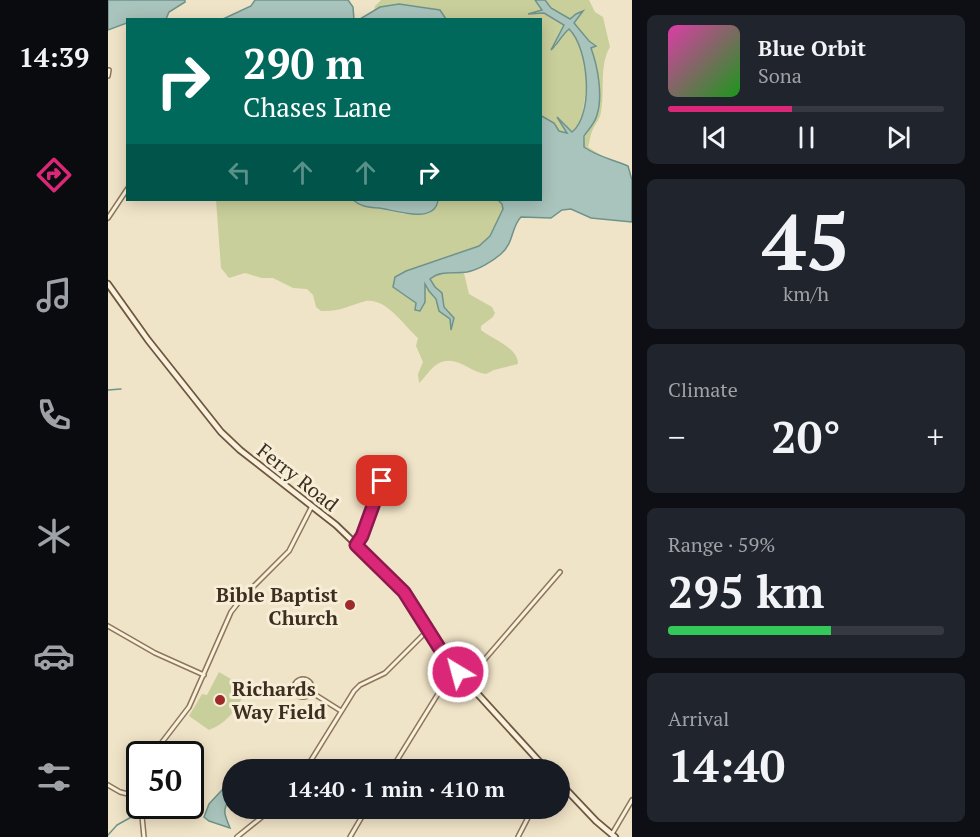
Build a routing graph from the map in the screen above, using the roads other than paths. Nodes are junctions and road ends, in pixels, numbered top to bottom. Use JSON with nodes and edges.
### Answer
{"nodes":[{"id":1,"x":109,"y":70,"type":"edge"},
{"id":2,"x":108,"y":76,"type":"edge"},
{"id":3,"x":126,"y":191,"type":"edge"},
{"id":4,"x":108,"y":218,"type":"edge"},
{"id":5,"x":108,"y":284,"type":"edge"},
{"id":6,"x":388,"y":465,"type":"dead end"},
{"id":7,"x":314,"y":508,"type":"junction"},
{"id":8,"x":356,"y":545,"type":"junction"},
{"id":9,"x":560,"y":572,"type":"dead end"},
{"id":10,"x":108,"y":626,"type":"edge"},
{"id":11,"x":428,"y":630,"type":"junction"},
{"id":12,"x":454,"y":668,"type":"junction"},
{"id":13,"x":204,"y":675,"type":"junction"},
{"id":14,"x":466,"y":681,"type":"junction"},
{"id":15,"x":311,"y":693,"type":"junction"},
{"id":16,"x":341,"y":711,"type":"junction"},
{"id":17,"x":163,"y":741,"type":"edge"},
{"id":18,"x":312,"y":759,"type":"edge"},
{"id":19,"x":398,"y":759,"type":"edge"},
{"id":20,"x":537,"y":759,"type":"edge"},
{"id":21,"x":108,"y":785,"type":"edge"},
{"id":22,"x":126,"y":794,"type":"edge"},
{"id":23,"x":570,"y":794,"type":"edge"},
{"id":24,"x":632,"y":800,"type":"edge"},
{"id":25,"x":142,"y":819,"type":"edge"},
{"id":26,"x":259,"y":819,"type":"edge"},
{"id":27,"x":361,"y":819,"type":"edge"},
{"id":28,"x":527,"y":819,"type":"edge"},
{"id":29,"x":614,"y":836,"type":"edge"},
{"id":30,"x":144,"y":837,"type":"edge"},
{"id":31,"x":237,"y":837,"type":"edge"},
{"id":32,"x":350,"y":837,"type":"edge"},
{"id":33,"x":518,"y":837,"type":"edge"}],
"edges":[{"from":1,"to":2,"type":"street"},
{"from":3,"to":4,"type":"street"},
{"from":5,"to":7,"type":"main road","name":"Ferry Road"},
{"from":6,"to":8,"type":"street"},
{"from":7,"to":8,"type":"main road","name":"Ferry Road"},
{"from":7,"to":13,"type":"street"},
{"from":8,"to":11,"type":"main road","name":"Ferry Road"},
{"from":9,"to":14,"type":"street"},
{"from":10,"to":13,"type":"street"},
{"from":11,"to":12,"type":"main road","name":"Ferry Road"},
{"from":11,"to":16,"type":"street"},
{"from":12,"to":14,"type":"main road","name":"Ferry Road"},
{"from":12,"to":19,"type":"street"},
{"from":13,"to":17,"type":"street"},
{"from":14,"to":20,"type":"main road","name":"Ferry Road"},
{"from":15,"to":15,"type":"street"},
{"from":15,"to":16,"type":"street"},
{"from":16,"to":18,"type":"street"},
{"from":21,"to":22,"type":"street"},
{"from":23,"to":29,"type":"main road"},
{"from":24,"to":29,"type":"street"},
{"from":25,"to":30,"type":"street"},
{"from":26,"to":31,"type":"street"},
{"from":27,"to":32,"type":"street"},
{"from":28,"to":33,"type":"street"}]}
